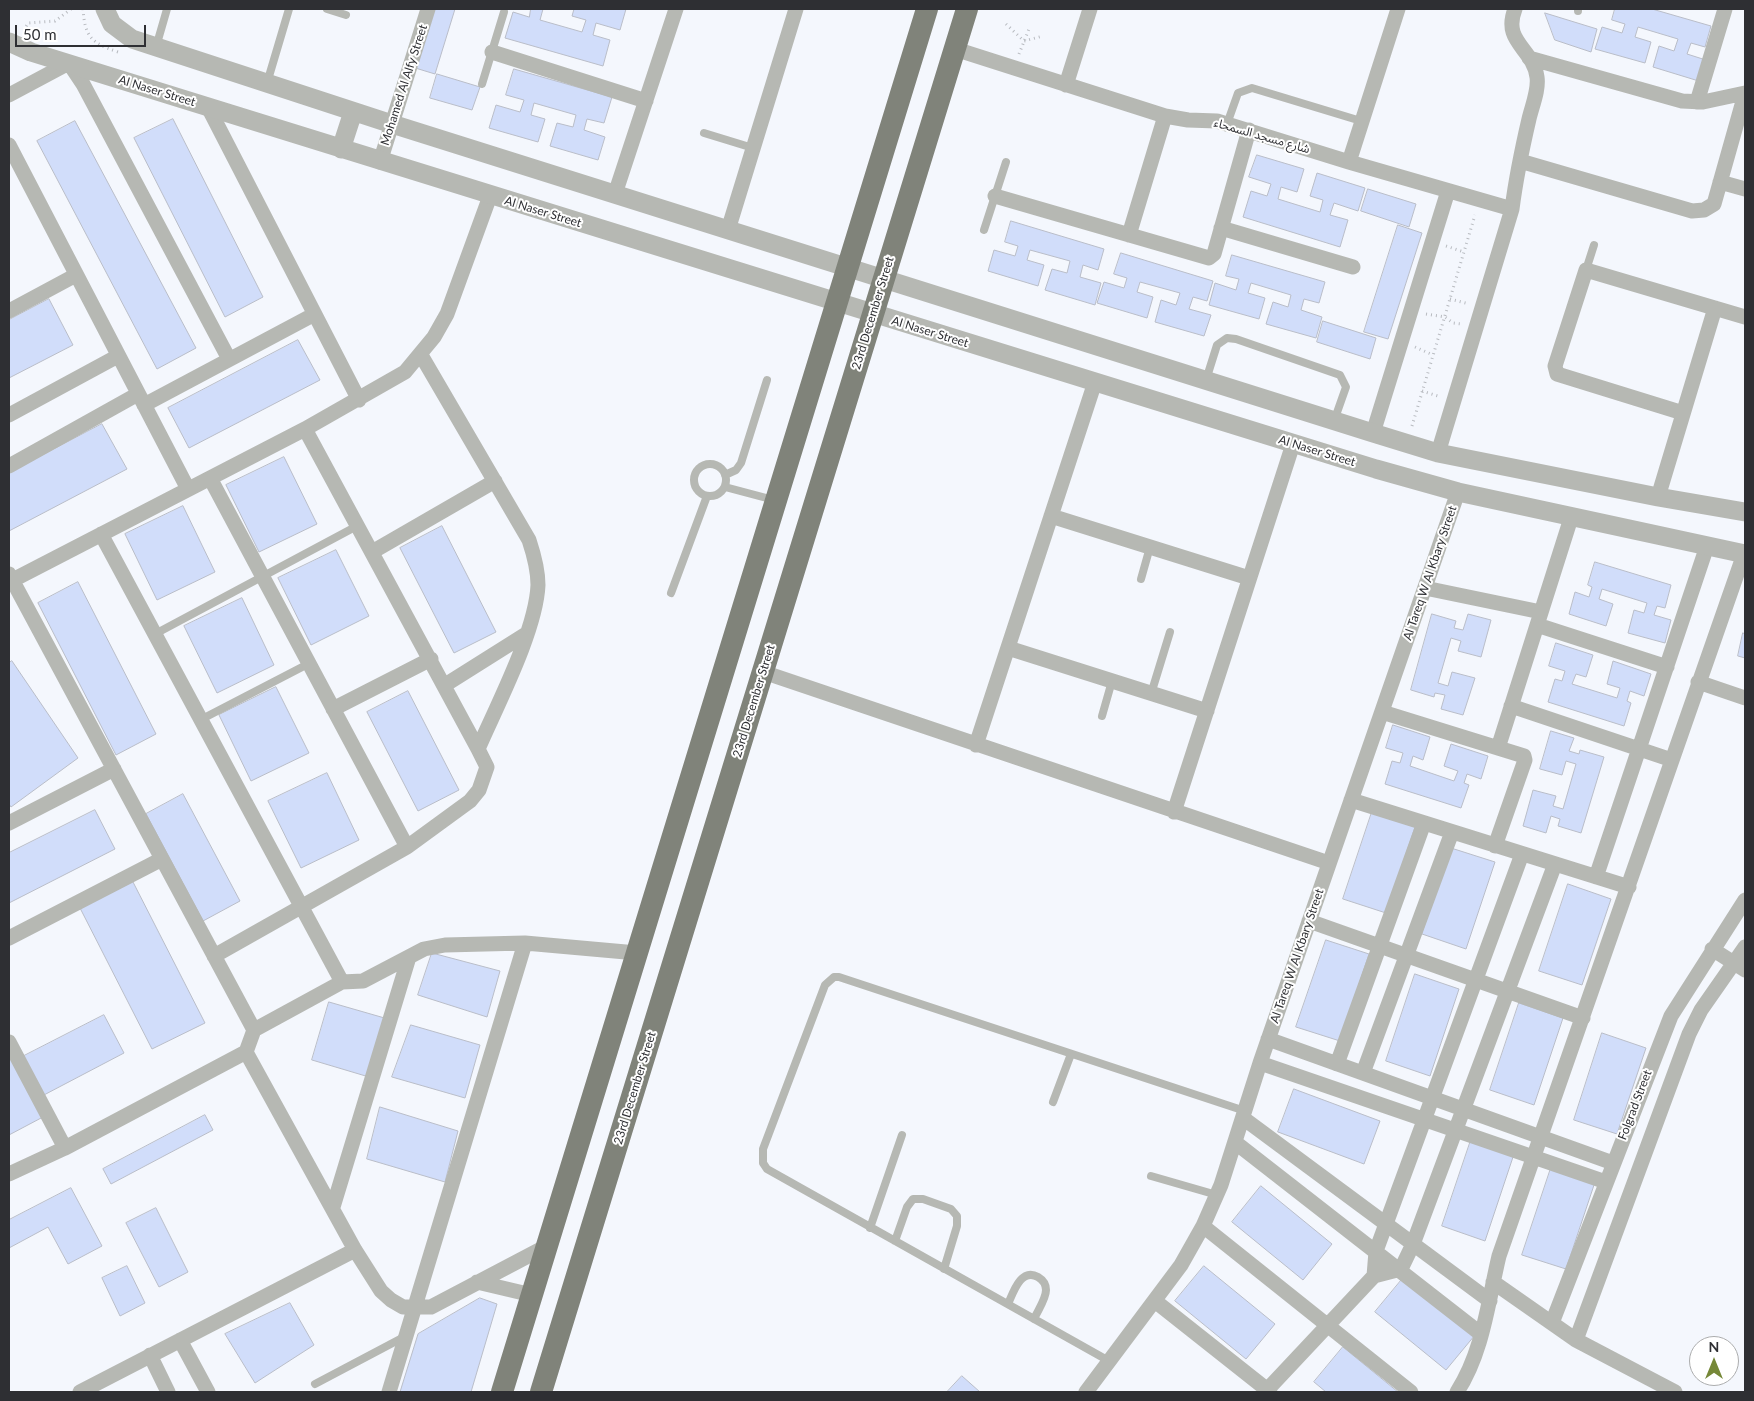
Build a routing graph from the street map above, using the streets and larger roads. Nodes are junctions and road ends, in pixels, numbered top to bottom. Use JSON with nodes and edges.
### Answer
{"nodes":[{"id":1,"x":105,"y":9,"type":"edge"},
{"id":2,"x":428,"y":9,"type":"edge"},
{"id":3,"x":673,"y":9,"type":"edge"},
{"id":4,"x":796,"y":9,"type":"edge"},
{"id":5,"x":927,"y":9,"type":"edge"},
{"id":6,"x":967,"y":9,"type":"edge"},
{"id":7,"x":1090,"y":9,"type":"edge"},
{"id":8,"x":1398,"y":9,"type":"edge"},
{"id":9,"x":1515,"y":9,"type":"edge"},
{"id":10,"x":1720,"y":10,"type":"edge"},
{"id":11,"x":9,"y":42,"type":"edge"},
{"id":12,"x":954,"y":50,"type":"junction"},
{"id":13,"x":492,"y":52,"type":"road end"},
{"id":14,"x":1529,"y":58,"type":"junction"},
{"id":15,"x":69,"y":63,"type":"junction"},
{"id":16,"x":1066,"y":86,"type":"junction"},
{"id":17,"x":9,"y":94,"type":"edge"},
{"id":18,"x":1745,"y":94,"type":"edge"},
{"id":19,"x":646,"y":100,"type":"junction"},
{"id":20,"x":1697,"y":102,"type":"junction"},
{"id":21,"x":208,"y":107,"type":"junction"},
{"id":22,"x":353,"y":112,"type":"junction"},
{"id":23,"x":1165,"y":116,"type":"junction"},
{"id":24,"x":392,"y":124,"type":"junction"},
{"id":25,"x":1249,"y":130,"type":"junction"},
{"id":26,"x":9,"y":145,"type":"edge"},
{"id":27,"x":340,"y":149,"type":"junction"},
{"id":28,"x":1520,"y":161,"type":"junction"},
{"id":29,"x":380,"y":162,"type":"junction"},
{"id":30,"x":1349,"y":162,"type":"junction"},
{"id":31,"x":1720,"y":182,"type":"junction"},
{"id":32,"x":1745,"y":189,"type":"edge"},
{"id":33,"x":1448,"y":190,"type":"junction"},
{"id":34,"x":615,"y":194,"type":"junction"},
{"id":35,"x":490,"y":196,"type":"junction"},
{"id":36,"x":995,"y":196,"type":"road end"},
{"id":37,"x":1512,"y":209,"type":"junction"},
{"id":38,"x":1221,"y":228,"type":"junction"},
{"id":39,"x":728,"y":230,"type":"junction"},
{"id":40,"x":1129,"y":235,"type":"junction"},
{"id":41,"x":847,"y":268,"type":"junction"},
{"id":42,"x":1353,"y":268,"type":"dead end"},
{"id":43,"x":76,"y":275,"type":"junction"},
{"id":44,"x":884,"y":279,"type":"junction"},
{"id":45,"x":836,"y":303,"type":"junction"},
{"id":46,"x":1715,"y":308,"type":"junction"},
{"id":47,"x":9,"y":311,"type":"edge"},
{"id":48,"x":313,"y":314,"type":"junction"},
{"id":49,"x":873,"y":314,"type":"junction"},
{"id":50,"x":1745,"y":317,"type":"edge"},
{"id":51,"x":421,"y":355,"type":"junction"},
{"id":52,"x":118,"y":356,"type":"junction"},
{"id":53,"x":229,"y":359,"type":"junction"},
{"id":54,"x":1095,"y":382,"type":"junction"},
{"id":55,"x":141,"y":400,"type":"junction"},
{"id":56,"x":359,"y":400,"type":"junction"},
{"id":57,"x":1684,"y":413,"type":"junction"},
{"id":58,"x":9,"y":415,"type":"edge"},
{"id":59,"x":305,"y":429,"type":"junction"},
{"id":60,"x":1373,"y":433,"type":"junction"},
{"id":61,"x":1294,"y":444,"type":"junction"},
{"id":62,"x":1438,"y":453,"type":"junction"},
{"id":63,"x":9,"y":466,"type":"edge"},
{"id":64,"x":210,"y":478,"type":"junction"},
{"id":65,"x":495,"y":481,"type":"junction"},
{"id":66,"x":188,"y":489,"type":"junction"},
{"id":67,"x":1458,"y":492,"type":"junction"},
{"id":68,"x":1658,"y":497,"type":"junction"},
{"id":69,"x":1745,"y":512,"type":"edge"},
{"id":70,"x":1051,"y":516,"type":"junction"},
{"id":71,"x":1570,"y":518,"type":"junction"},
{"id":72,"x":101,"y":534,"type":"junction"},
{"id":73,"x":1707,"y":546,"type":"junction"},
{"id":74,"x":372,"y":552,"type":"junction"},
{"id":75,"x":1744,"y":554,"type":"edge"},
{"id":76,"x":1249,"y":578,"type":"junction"},
{"id":77,"x":10,"y":579,"type":"edge"},
{"id":78,"x":1425,"y":588,"type":"junction"},
{"id":79,"x":1539,"y":618,"type":"junction"},
{"id":80,"x":526,"y":634,"type":"junction"},
{"id":81,"x":1008,"y":648,"type":"junction"},
{"id":82,"x":431,"y":659,"type":"junction"},
{"id":83,"x":1666,"y":667,"type":"junction"},
{"id":84,"x":763,"y":672,"type":"junction"},
{"id":85,"x":1698,"y":682,"type":"junction"},
{"id":86,"x":445,"y":685,"type":"junction"},
{"id":87,"x":1745,"y":698,"type":"edge"},
{"id":88,"x":1511,"y":706,"type":"junction"},
{"id":89,"x":333,"y":709,"type":"junction"},
{"id":90,"x":1207,"y":711,"type":"junction"},
{"id":91,"x":1382,"y":712,"type":"junction"},
{"id":92,"x":976,"y":744,"type":"junction"},
{"id":93,"x":1498,"y":748,"type":"junction"},
{"id":94,"x":1639,"y":749,"type":"junction"},
{"id":95,"x":478,"y":750,"type":"junction"},
{"id":96,"x":1672,"y":760,"type":"junction"},
{"id":97,"x":114,"y":769,"type":"junction"},
{"id":98,"x":1351,"y":800,"type":"junction"},
{"id":99,"x":1174,"y":812,"type":"junction"},
{"id":100,"x":9,"y":823,"type":"edge"},
{"id":101,"x":1424,"y":823,"type":"junction"},
{"id":102,"x":1452,"y":832,"type":"junction"},
{"id":103,"x":1495,"y":846,"type":"junction"},
{"id":104,"x":407,"y":847,"type":"junction"},
{"id":105,"x":1522,"y":854,"type":"junction"},
{"id":106,"x":162,"y":859,"type":"junction"},
{"id":107,"x":1329,"y":863,"type":"junction"},
{"id":108,"x":1555,"y":864,"type":"junction"},
{"id":109,"x":1596,"y":877,"type":"junction"},
{"id":110,"x":1629,"y":887,"type":"junction"},
{"id":111,"x":1745,"y":900,"type":"edge"},
{"id":112,"x":303,"y":907,"type":"junction"},
{"id":113,"x":1309,"y":921,"type":"junction"},
{"id":114,"x":9,"y":938,"type":"edge"},
{"id":115,"x":525,"y":942,"type":"junction"},
{"id":116,"x":1380,"y":945,"type":"junction"},
{"id":117,"x":1745,"y":947,"type":"edge"},
{"id":118,"x":1712,"y":949,"type":"junction"},
{"id":119,"x":637,"y":953,"type":"junction"},
{"id":120,"x":1406,"y":955,"type":"junction"},
{"id":121,"x":214,"y":956,"type":"junction"},
{"id":122,"x":409,"y":957,"type":"junction"},
{"id":123,"x":1739,"y":966,"type":"edge"},
{"id":124,"x":1476,"y":980,"type":"junction"},
{"id":125,"x":342,"y":982,"type":"junction"},
{"id":126,"x":1507,"y":991,"type":"junction"},
{"id":127,"x":1584,"y":1018,"type":"junction"},
{"id":128,"x":254,"y":1030,"type":"junction"},
{"id":129,"x":1268,"y":1039,"type":"junction"},
{"id":130,"x":9,"y":1042,"type":"edge"},
{"id":131,"x":246,"y":1052,"type":"junction"},
{"id":132,"x":1260,"y":1063,"type":"junction"},
{"id":133,"x":1337,"y":1064,"type":"junction"},
{"id":134,"x":1363,"y":1073,"type":"junction"},
{"id":135,"x":593,"y":1094,"type":"junction"},
{"id":136,"x":1434,"y":1099,"type":"junction"},
{"id":137,"x":629,"y":1108,"type":"junction"},
{"id":138,"x":1464,"y":1110,"type":"junction"},
{"id":139,"x":1244,"y":1115,"type":"junction"},
{"id":140,"x":1426,"y":1120,"type":"junction"},
{"id":141,"x":1455,"y":1130,"type":"junction"},
{"id":142,"x":1542,"y":1138,"type":"junction"},
{"id":143,"x":1236,"y":1143,"type":"junction"},
{"id":144,"x":65,"y":1148,"type":"junction"},
{"id":145,"x":1534,"y":1157,"type":"junction"},
{"id":146,"x":1613,"y":1164,"type":"junction"},
{"id":147,"x":9,"y":1174,"type":"edge"},
{"id":148,"x":1606,"y":1182,"type":"junction"},
{"id":149,"x":333,"y":1207,"type":"junction"},
{"id":150,"x":1387,"y":1225,"type":"junction"},
{"id":151,"x":1203,"y":1226,"type":"junction"},
{"id":152,"x":1413,"y":1244,"type":"junction"},
{"id":153,"x":546,"y":1246,"type":"junction"},
{"id":154,"x":355,"y":1250,"type":"junction"},
{"id":155,"x":1376,"y":1251,"type":"junction"},
{"id":156,"x":1401,"y":1269,"type":"junction"},
{"id":157,"x":1374,"y":1276,"type":"junction"},
{"id":158,"x":478,"y":1282,"type":"junction"},
{"id":159,"x":1493,"y":1282,"type":"junction"},
{"id":160,"x":532,"y":1295,"type":"junction"},
{"id":161,"x":1155,"y":1301,"type":"junction"},
{"id":162,"x":1490,"y":1301,"type":"junction"},
{"id":163,"x":416,"y":1308,"type":"junction"},
{"id":164,"x":1552,"y":1323,"type":"junction"},
{"id":165,"x":1326,"y":1325,"type":"junction"},
{"id":166,"x":1482,"y":1334,"type":"junction"},
{"id":167,"x":180,"y":1340,"type":"junction"},
{"id":168,"x":1576,"y":1340,"type":"junction"},
{"id":169,"x":150,"y":1355,"type":"junction"},
{"id":170,"x":1268,"y":1391,"type":"edge"},
{"id":171,"x":80,"y":1392,"type":"edge"},
{"id":172,"x":168,"y":1392,"type":"edge"},
{"id":173,"x":208,"y":1392,"type":"edge"},
{"id":174,"x":389,"y":1392,"type":"edge"},
{"id":175,"x":502,"y":1392,"type":"edge"},
{"id":176,"x":541,"y":1392,"type":"edge"},
{"id":177,"x":1086,"y":1392,"type":"edge"},
{"id":178,"x":1411,"y":1392,"type":"edge"},
{"id":179,"x":1457,"y":1392,"type":"edge"},
{"id":180,"x":1675,"y":1392,"type":"edge"}],
"edges":[{"from":1,"to":22,"type":"street"},
{"from":2,"to":24,"type":"street","name":"Mohamed Al Alfy Street"},
{"from":3,"to":19,"type":"street"},
{"from":4,"to":39,"type":"street"},
{"from":5,"to":41,"type":"main road"},
{"from":6,"to":12,"type":"main road","name":"23rd December Street"},
{"from":7,"to":16,"type":"street"},
{"from":8,"to":30,"type":"street"},
{"from":9,"to":14,"type":"street"},
{"from":10,"to":20,"type":"street"},
{"from":11,"to":15,"type":"street","name":"Al Naser Street"},
{"from":12,"to":16,"type":"street","name":"شارع مسجد السمحاء"},
{"from":12,"to":44,"type":"main road","name":"23rd December Street"},
{"from":13,"to":19,"type":"street"},
{"from":14,"to":20,"type":"street"},
{"from":14,"to":28,"type":"street"},
{"from":15,"to":17,"type":"street"},
{"from":15,"to":21,"type":"street","name":"Al Naser Street"},
{"from":15,"to":53,"type":"street"},
{"from":16,"to":23,"type":"street","name":"شارع مسجد السمحاء"},
{"from":18,"to":20,"type":"street"},
{"from":18,"to":31,"type":"street"},
{"from":19,"to":34,"type":"street"},
{"from":21,"to":27,"type":"street","name":"Al Naser Street"},
{"from":21,"to":48,"type":"street"},
{"from":22,"to":24,"type":"street"},
{"from":22,"to":27,"type":"street"},
{"from":23,"to":25,"type":"street","name":"شارع مسجد السمحاء"},
{"from":23,"to":40,"type":"street"},
{"from":24,"to":29,"type":"street","name":"Mohamed Al Alfy Street"},
{"from":24,"to":34,"type":"street"},
{"from":25,"to":30,"type":"street","name":"شارع مسجد السمحاء"},
{"from":25,"to":38,"type":"street"},
{"from":26,"to":43,"type":"street"},
{"from":27,"to":29,"type":"street","name":"Al Naser Street"},
{"from":28,"to":31,"type":"street"},
{"from":28,"to":37,"type":"street"},
{"from":29,"to":35,"type":"street","name":"Al Naser Street"},
{"from":30,"to":33,"type":"street","name":"شارع مسجد السمحاء"},
{"from":31,"to":32,"type":"street"},
{"from":33,"to":37,"type":"street","name":"شارع مسجد السمحاء"},
{"from":33,"to":60,"type":"street"},
{"from":34,"to":39,"type":"street"},
{"from":35,"to":45,"type":"street","name":"Al Naser Street"},
{"from":35,"to":51,"type":"street"},
{"from":36,"to":40,"type":"street"},
{"from":37,"to":62,"type":"street"},
{"from":38,"to":40,"type":"street"},
{"from":38,"to":42,"type":"street"},
{"from":39,"to":41,"type":"street"},
{"from":41,"to":44,"type":"street"},
{"from":41,"to":45,"type":"main road"},
{"from":43,"to":47,"type":"street"},
{"from":43,"to":52,"type":"street"},
{"from":44,"to":49,"type":"main road","name":"23rd December Street"},
{"from":44,"to":60,"type":"street"},
{"from":45,"to":49,"type":"street","name":"Al Naser Street"},
{"from":45,"to":119,"type":"main road"},
{"from":46,"to":50,"type":"street"},
{"from":46,"to":57,"type":"street"},
{"from":46,"to":57,"type":"street"},
{"from":48,"to":53,"type":"street"},
{"from":48,"to":56,"type":"street"},
{"from":49,"to":54,"type":"street","name":"Al Naser Street"},
{"from":49,"to":84,"type":"main road","name":"23rd December Street"},
{"from":51,"to":56,"type":"street"},
{"from":51,"to":65,"type":"street"},
{"from":52,"to":55,"type":"street"},
{"from":52,"to":58,"type":"street"},
{"from":53,"to":55,"type":"street"},
{"from":54,"to":61,"type":"street","name":"Al Naser Street"},
{"from":54,"to":70,"type":"street"},
{"from":55,"to":63,"type":"street"},
{"from":55,"to":66,"type":"street"},
{"from":56,"to":59,"type":"street"},
{"from":57,"to":68,"type":"street"},
{"from":59,"to":64,"type":"street"},
{"from":59,"to":74,"type":"street"},
{"from":60,"to":62,"type":"street"},
{"from":61,"to":67,"type":"street","name":"Al Naser Street"},
{"from":61,"to":76,"type":"street"},
{"from":62,"to":68,"type":"street"},
{"from":64,"to":66,"type":"street"},
{"from":64,"to":89,"type":"street"},
{"from":65,"to":74,"type":"street"},
{"from":65,"to":80,"type":"street"},
{"from":66,"to":72,"type":"street"},
{"from":67,"to":71,"type":"street","name":"Al Naser Street"},
{"from":67,"to":78,"type":"street","name":"Al Tareq W Al Kbary Street"},
{"from":68,"to":69,"type":"street"},
{"from":70,"to":76,"type":"street"},
{"from":70,"to":81,"type":"street"},
{"from":71,"to":73,"type":"street","name":"Al Naser Street"},
{"from":71,"to":79,"type":"street"},
{"from":72,"to":77,"type":"street"},
{"from":72,"to":112,"type":"street"},
{"from":73,"to":75,"type":"street","name":"Al Naser Street"},
{"from":73,"to":83,"type":"street"},
{"from":74,"to":82,"type":"street"},
{"from":75,"to":85,"type":"street"},
{"from":76,"to":90,"type":"street"},
{"from":77,"to":97,"type":"street"},
{"from":78,"to":79,"type":"street"},
{"from":78,"to":91,"type":"street","name":"Al Tareq W Al Kbary Street"},
{"from":79,"to":83,"type":"street"},
{"from":79,"to":88,"type":"street"},
{"from":80,"to":86,"type":"street"},
{"from":80,"to":95,"type":"street"},
{"from":81,"to":90,"type":"street"},
{"from":81,"to":92,"type":"street"},
{"from":82,"to":86,"type":"street"},
{"from":82,"to":89,"type":"street"},
{"from":83,"to":94,"type":"street"},
{"from":84,"to":92,"type":"street"},
{"from":84,"to":137,"type":"main road","name":"23rd December Street"},
{"from":85,"to":87,"type":"street"},
{"from":85,"to":96,"type":"street"},
{"from":86,"to":95,"type":"street"},
{"from":88,"to":93,"type":"street"},
{"from":88,"to":94,"type":"street"},
{"from":89,"to":104,"type":"street"},
{"from":90,"to":99,"type":"street"},
{"from":91,"to":93,"type":"street"},
{"from":91,"to":98,"type":"street","name":"Al Tareq W Al Kbary Street"},
{"from":92,"to":99,"type":"street"},
{"from":93,"to":103,"type":"street"},
{"from":94,"to":96,"type":"street"},
{"from":94,"to":109,"type":"street"},
{"from":95,"to":104,"type":"street"},
{"from":96,"to":110,"type":"street"},
{"from":97,"to":100,"type":"street"},
{"from":97,"to":106,"type":"street"},
{"from":98,"to":101,"type":"street"},
{"from":98,"to":107,"type":"street","name":"Al Tareq W Al Kbary Street"},
{"from":99,"to":107,"type":"street"},
{"from":101,"to":102,"type":"street"},
{"from":101,"to":116,"type":"street"},
{"from":102,"to":103,"type":"street"},
{"from":102,"to":120,"type":"street"},
{"from":103,"to":105,"type":"street"},
{"from":104,"to":112,"type":"street"},
{"from":105,"to":108,"type":"street"},
{"from":105,"to":124,"type":"street"},
{"from":106,"to":114,"type":"street"},
{"from":106,"to":121,"type":"street"},
{"from":107,"to":113,"type":"street","name":"Al Tareq W Al Kbary Street"},
{"from":108,"to":109,"type":"street"},
{"from":108,"to":126,"type":"street"},
{"from":109,"to":110,"type":"street"},
{"from":110,"to":127,"type":"street"},
{"from":111,"to":118,"type":"street","name":"Folgrad Street"},
{"from":112,"to":121,"type":"street"},
{"from":112,"to":125,"type":"street"},
{"from":113,"to":116,"type":"street"},
{"from":113,"to":129,"type":"street","name":"Al Tareq W Al Kbary Street"},
{"from":115,"to":119,"type":"street"},
{"from":115,"to":122,"type":"street"},
{"from":115,"to":163,"type":"street"},
{"from":116,"to":120,"type":"street"},
{"from":116,"to":133,"type":"street"},
{"from":117,"to":123,"type":"street","name":"Folgrad Street"},
{"from":118,"to":123,"type":"street"},
{"from":118,"to":146,"type":"street","name":"Folgrad Street"},
{"from":119,"to":135,"type":"main road"},
{"from":120,"to":124,"type":"street"},
{"from":120,"to":134,"type":"street"},
{"from":121,"to":128,"type":"street"},
{"from":122,"to":125,"type":"street"},
{"from":122,"to":149,"type":"street"},
{"from":123,"to":168,"type":"street","name":"Folgrad Street"},
{"from":124,"to":126,"type":"street"},
{"from":124,"to":136,"type":"street"},
{"from":125,"to":128,"type":"street"},
{"from":126,"to":127,"type":"street"},
{"from":126,"to":138,"type":"street"},
{"from":127,"to":142,"type":"street"},
{"from":128,"to":131,"type":"street"},
{"from":129,"to":132,"type":"street","name":"Al Tareq W Al Kbary Street"},
{"from":129,"to":133,"type":"street"},
{"from":130,"to":144,"type":"street"},
{"from":131,"to":144,"type":"street"},
{"from":131,"to":149,"type":"street"},
{"from":132,"to":139,"type":"street","name":"Al Tareq W Al Kbary Street"},
{"from":132,"to":140,"type":"street"},
{"from":133,"to":134,"type":"street"},
{"from":134,"to":136,"type":"street"},
{"from":135,"to":137,"type":"main road"},
{"from":135,"to":153,"type":"main road"},
{"from":136,"to":138,"type":"street"},
{"from":136,"to":140,"type":"street"},
{"from":137,"to":176,"type":"main road","name":"23rd December Street"},
{"from":138,"to":141,"type":"street"},
{"from":138,"to":142,"type":"street"},
{"from":139,"to":143,"type":"street","name":"Al Tareq W Al Kbary Street"},
{"from":139,"to":150,"type":"street"},
{"from":140,"to":141,"type":"street"},
{"from":140,"to":150,"type":"street"},
{"from":141,"to":145,"type":"street"},
{"from":141,"to":152,"type":"street"},
{"from":142,"to":145,"type":"street"},
{"from":142,"to":146,"type":"street"},
{"from":143,"to":151,"type":"street","name":"Al Tareq W Al Kbary Street"},
{"from":143,"to":155,"type":"street"},
{"from":144,"to":147,"type":"street"},
{"from":145,"to":148,"type":"street"},
{"from":145,"to":159,"type":"street"},
{"from":146,"to":148,"type":"street","name":"Folgrad Street"},
{"from":148,"to":164,"type":"street","name":"Folgrad Street"},
{"from":149,"to":154,"type":"street"},
{"from":150,"to":152,"type":"street"},
{"from":150,"to":155,"type":"street"},
{"from":151,"to":161,"type":"street","name":"Al Tareq W Al Kbary Street"},
{"from":151,"to":165,"type":"street"},
{"from":152,"to":156,"type":"street"},
{"from":152,"to":162,"type":"street"},
{"from":153,"to":158,"type":"street"},
{"from":153,"to":160,"type":"main road"},
{"from":154,"to":163,"type":"street"},
{"from":154,"to":167,"type":"street"},
{"from":155,"to":156,"type":"street"},
{"from":155,"to":157,"type":"street"},
{"from":156,"to":157,"type":"street"},
{"from":156,"to":166,"type":"street"},
{"from":157,"to":165,"type":"street"},
{"from":158,"to":160,"type":"street"},
{"from":158,"to":163,"type":"street"},
{"from":159,"to":162,"type":"street"},
{"from":159,"to":164,"type":"street"},
{"from":160,"to":175,"type":"main road"},
{"from":161,"to":170,"type":"street"},
{"from":161,"to":177,"type":"street","name":"Al Tareq W Al Kbary Street"},
{"from":162,"to":166,"type":"street"},
{"from":163,"to":174,"type":"street"},
{"from":164,"to":168,"type":"street"},
{"from":165,"to":170,"type":"street"},
{"from":165,"to":178,"type":"street"},
{"from":166,"to":179,"type":"street"},
{"from":167,"to":169,"type":"street"},
{"from":167,"to":173,"type":"street"},
{"from":168,"to":180,"type":"street"},
{"from":169,"to":171,"type":"street"},
{"from":169,"to":172,"type":"street"}]}
